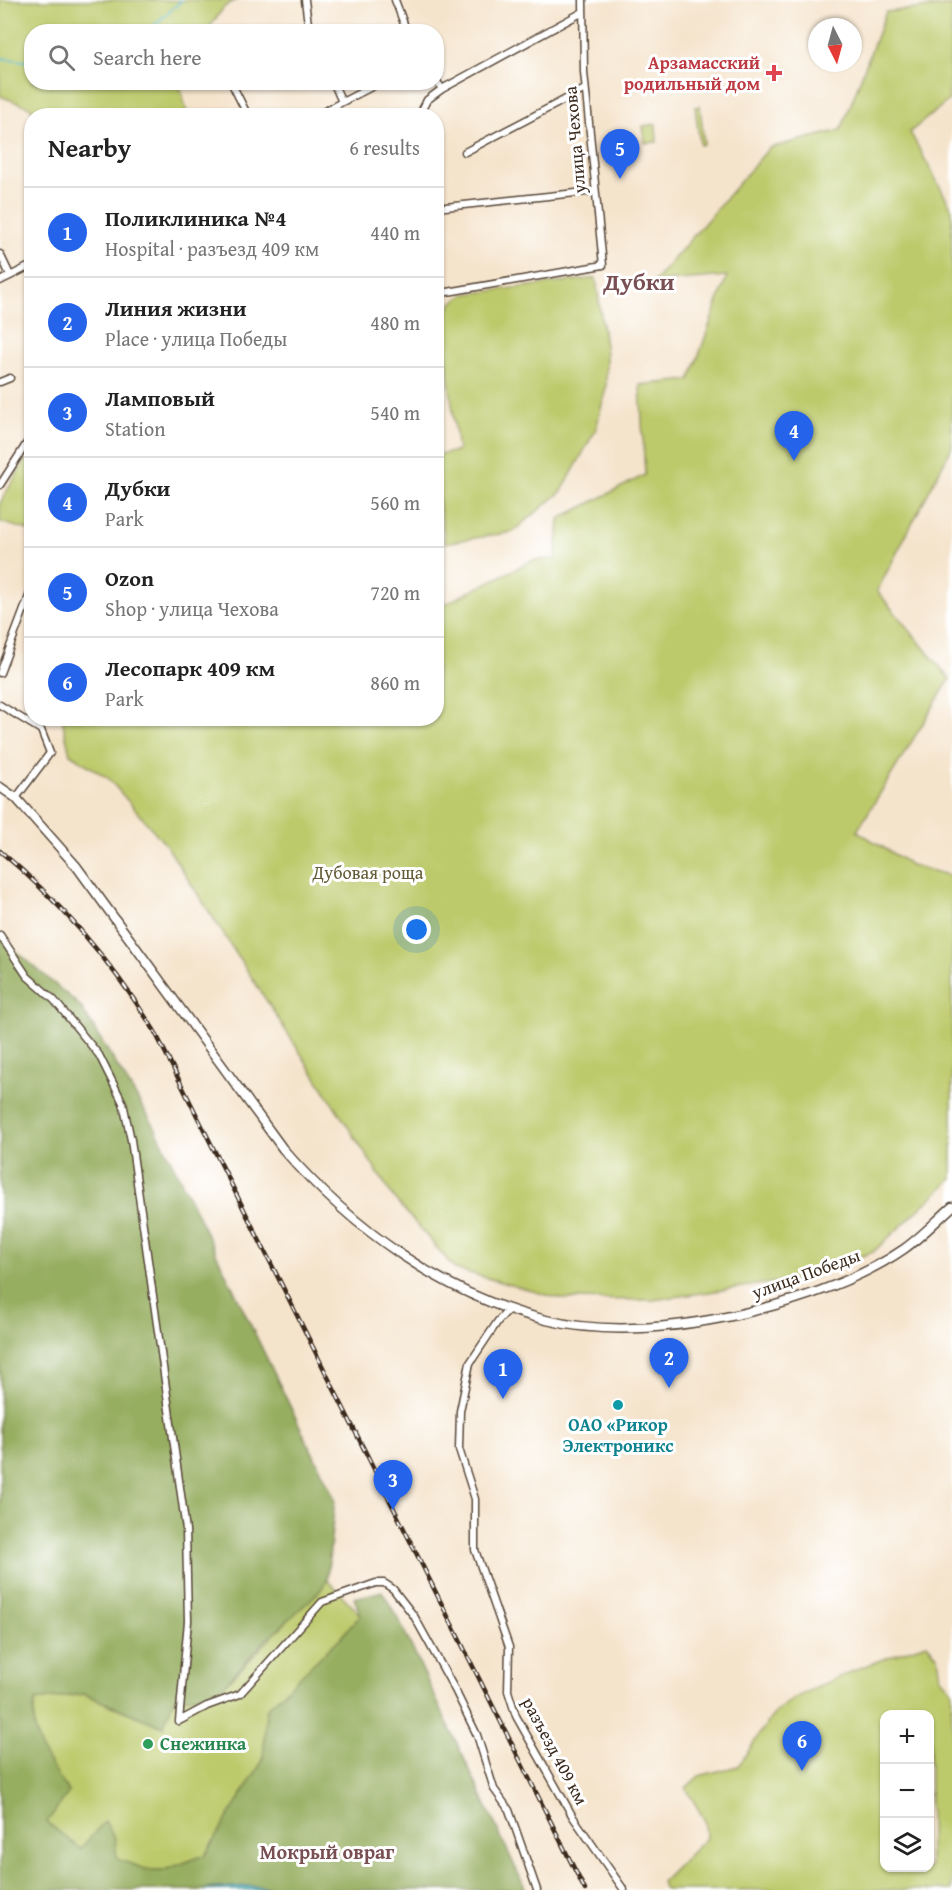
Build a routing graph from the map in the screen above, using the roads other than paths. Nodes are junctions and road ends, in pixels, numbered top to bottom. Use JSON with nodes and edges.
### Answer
{"nodes":[{"id":1,"x":305,"y":0,"type":"edge"},
{"id":2,"x":395,"y":0,"type":"edge"},
{"id":3,"x":583,"y":0,"type":"edge"},
{"id":4,"x":583,"y":12,"type":"junction"},
{"id":5,"x":308,"y":24,"type":"edge"},
{"id":6,"x":404,"y":24,"type":"edge"},
{"id":7,"x":444,"y":88,"type":"edge"},
{"id":8,"x":585,"y":89,"type":"junction"},
{"id":9,"x":235,"y":90,"type":"edge"},
{"id":10,"x":337,"y":90,"type":"edge"},
{"id":11,"x":365,"y":90,"type":"edge"},
{"id":12,"x":441,"y":90,"type":"edge"},
{"id":13,"x":342,"y":102,"type":"junction"},
{"id":14,"x":244,"y":108,"type":"edge"},
{"id":15,"x":330,"y":108,"type":"edge"},
{"id":16,"x":423,"y":108,"type":"edge"},
{"id":17,"x":465,"y":152,"type":"dead end"},
{"id":18,"x":595,"y":191,"type":"junction"},
{"id":19,"x":444,"y":207,"type":"edge"},
{"id":20,"x":0,"y":254,"type":"edge"},
{"id":21,"x":24,"y":269,"type":"edge"},
{"id":22,"x":10,"y":275,"type":"junction"},
{"id":23,"x":0,"y":281,"type":"edge"},
{"id":24,"x":444,"y":293,"type":"edge"},
{"id":25,"x":10,"y":378,"type":"dead end"},
{"id":26,"x":0,"y":382,"type":"edge"},
{"id":27,"x":24,"y":448,"type":"edge"},
{"id":28,"x":0,"y":485,"type":"edge"},
{"id":29,"x":24,"y":610,"type":"edge"},
{"id":30,"x":0,"y":673,"type":"edge"},
{"id":31,"x":0,"y":705,"type":"edge"},
{"id":32,"x":24,"y":720,"type":"edge"},
{"id":33,"x":34,"y":726,"type":"edge"},
{"id":34,"x":0,"y":787,"type":"edge"},
{"id":35,"x":16,"y":798,"type":"junction"},
{"id":36,"x":0,"y":935,"type":"edge"},
{"id":37,"x":952,"y":1207,"type":"edge"},
{"id":38,"x":509,"y":1309,"type":"junction"},
{"id":39,"x":537,"y":1890,"type":"edge"},
{"id":40,"x":624,"y":1890,"type":"edge"}],
"edges":[{"from":1,"to":5,"type":"street"},
{"from":2,"to":6,"type":"street"},
{"from":3,"to":4,"type":"street","name":"улица Чехова"},
{"from":4,"to":7,"type":"street"},
{"from":4,"to":8,"type":"street","name":"улица Чехова"},
{"from":8,"to":17,"type":"street"},
{"from":8,"to":18,"type":"street","name":"улица Чехова"},
{"from":9,"to":14,"type":"street"},
{"from":10,"to":13,"type":"street"},
{"from":11,"to":13,"type":"street"},
{"from":12,"to":16,"type":"street"},
{"from":13,"to":15,"type":"street"},
{"from":18,"to":19,"type":"street"},
{"from":18,"to":24,"type":"street","name":"улица Чехова"},
{"from":20,"to":22,"type":"street"},
{"from":21,"to":22,"type":"street"},
{"from":22,"to":23,"type":"street"},
{"from":25,"to":26,"type":"street"},
{"from":27,"to":28,"type":"street"},
{"from":29,"to":30,"type":"street"},
{"from":31,"to":32,"type":"street"},
{"from":33,"to":35,"type":"street"},
{"from":34,"to":35,"type":"street","name":"улица Победы"},
{"from":35,"to":38,"type":"street","name":"улица Победы"},
{"from":36,"to":39,"type":"street"},
{"from":37,"to":38,"type":"street","name":"улица Победы"},
{"from":38,"to":40,"type":"street","name":"разъезд 409 км"}]}
